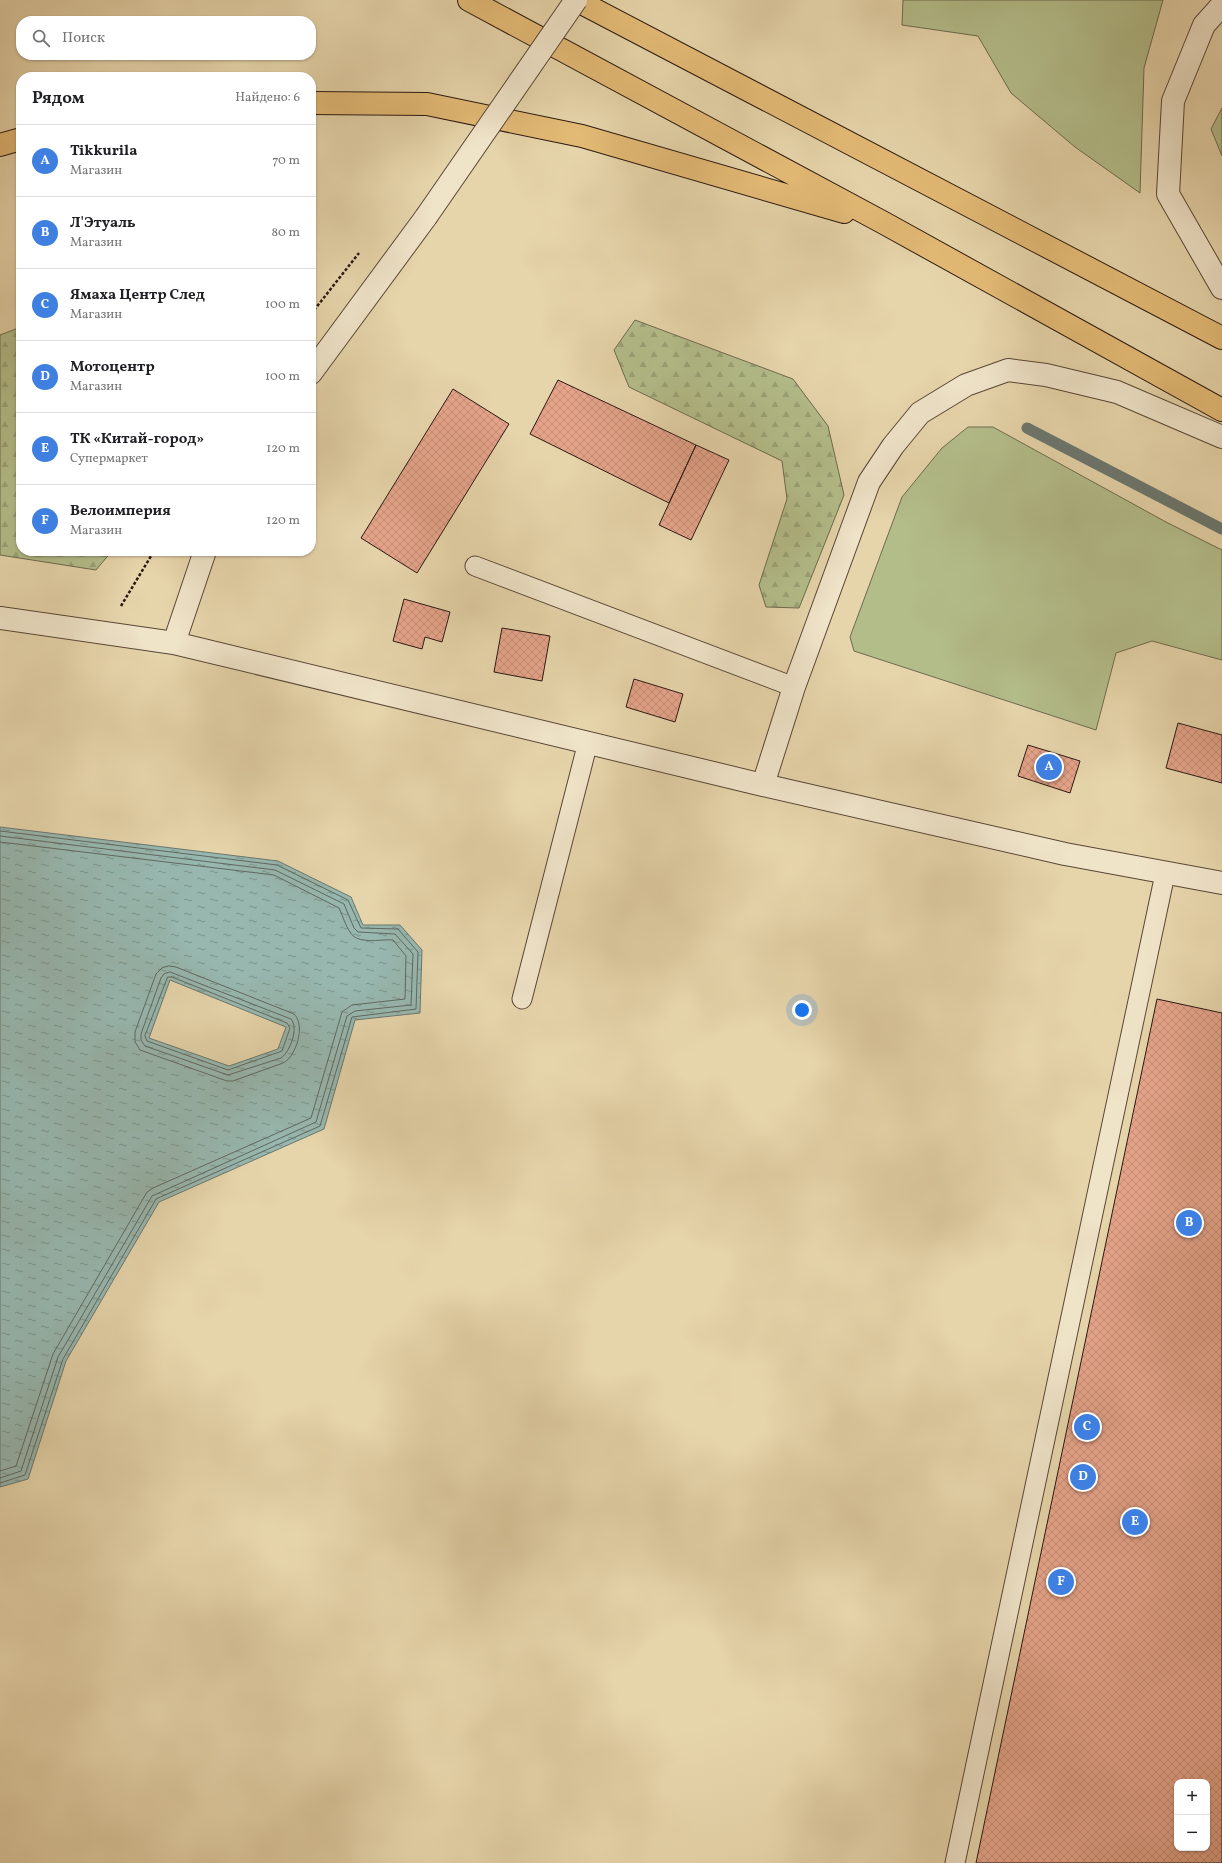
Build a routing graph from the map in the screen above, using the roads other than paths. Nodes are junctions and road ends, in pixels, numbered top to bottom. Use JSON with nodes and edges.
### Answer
{"nodes":[{"id":1,"x":469,"y":0,"type":"edge"},
{"id":2,"x":576,"y":0,"type":"edge"},
{"id":3,"x":595,"y":0,"type":"edge"},
{"id":4,"x":1222,"y":6,"type":"edge"},
{"id":5,"x":627,"y":27,"type":"junction"},
{"id":6,"x":316,"y":103,"type":"edge"},
{"id":7,"x":16,"y":140,"type":"edge"},
{"id":8,"x":0,"y":145,"type":"edge"},
{"id":9,"x":884,"y":223,"type":"junction"},
{"id":10,"x":1222,"y":288,"type":"edge"},
{"id":11,"x":1222,"y":338,"type":"edge"},
{"id":12,"x":316,"y":366,"type":"edge"},
{"id":13,"x":1222,"y":410,"type":"edge"},
{"id":14,"x":1222,"y":437,"type":"edge"},
{"id":15,"x":203,"y":556,"type":"edge"},
{"id":16,"x":475,"y":566,"type":"dead end"},
{"id":17,"x":0,"y":618,"type":"edge"},
{"id":18,"x":174,"y":643,"type":"junction"},
{"id":19,"x":794,"y":687,"type":"junction"},
{"id":20,"x":588,"y":742,"type":"junction"},
{"id":21,"x":763,"y":785,"type":"junction"},
{"id":22,"x":1165,"y":874,"type":"junction"},
{"id":23,"x":1222,"y":883,"type":"edge"},
{"id":24,"x":522,"y":999,"type":"dead end"},
{"id":25,"x":955,"y":1863,"type":"edge"}],
"edges":[{"from":1,"to":9,"type":"main road"},
{"from":2,"to":5,"type":"main road"},
{"from":2,"to":12,"type":"street","bridge":true},
{"from":3,"to":5,"type":"main road"},
{"from":4,"to":10,"type":"street"},
{"from":5,"to":11,"type":"main road"},
{"from":6,"to":9,"type":"main road"},
{"from":7,"to":8,"type":"main road"},
{"from":9,"to":13,"type":"main road"},
{"from":14,"to":19,"type":"street"},
{"from":15,"to":18,"type":"street"},
{"from":16,"to":19,"type":"lane"},
{"from":17,"to":18,"type":"street"},
{"from":18,"to":20,"type":"street"},
{"from":19,"to":21,"type":"street"},
{"from":20,"to":21,"type":"street"},
{"from":20,"to":24,"type":"lane"},
{"from":21,"to":22,"type":"street"},
{"from":22,"to":23,"type":"street"},
{"from":22,"to":25,"type":"lane"}]}
